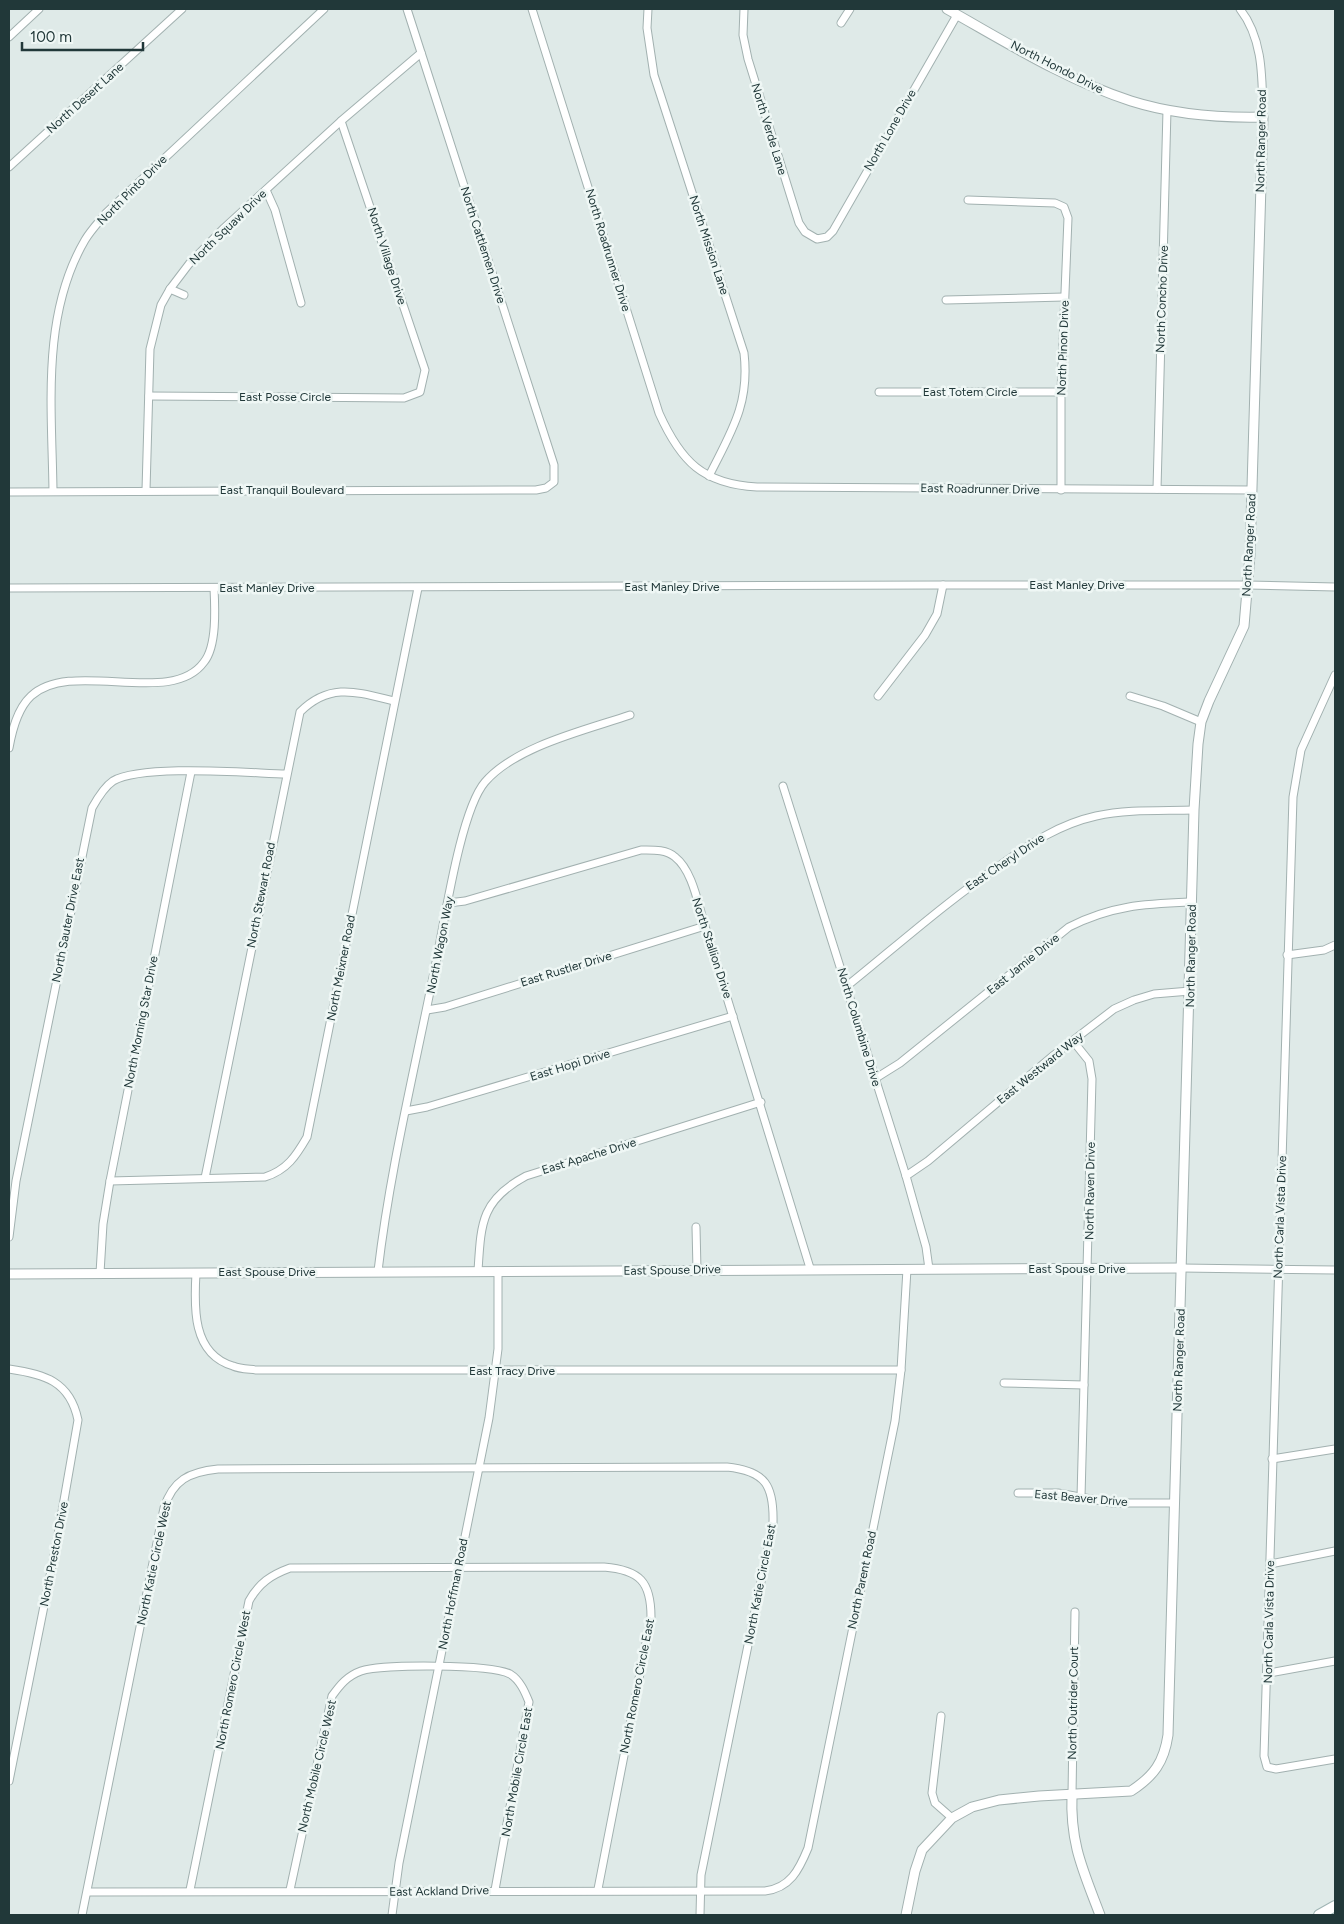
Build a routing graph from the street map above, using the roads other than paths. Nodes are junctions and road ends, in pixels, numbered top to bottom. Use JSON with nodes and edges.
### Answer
{"nodes":[{"id":1,"x":39,"y":9,"type":"edge"},
{"id":2,"x":182,"y":9,"type":"edge"},
{"id":3,"x":324,"y":9,"type":"edge"},
{"id":4,"x":407,"y":9,"type":"edge"},
{"id":5,"x":532,"y":9,"type":"edge"},
{"id":6,"x":648,"y":9,"type":"edge"},
{"id":7,"x":744,"y":9,"type":"edge"},
{"id":8,"x":850,"y":9,"type":"edge"},
{"id":9,"x":947,"y":9,"type":"edge"},
{"id":10,"x":1240,"y":9,"type":"edge"},
{"id":11,"x":957,"y":15,"type":"junction"},
{"id":12,"x":841,"y":23,"type":"dead end"},
{"id":13,"x":9,"y":37,"type":"edge"},
{"id":14,"x":421,"y":53,"type":"junction"},
{"id":15,"x":1167,"y":110,"type":"junction"},
{"id":16,"x":1263,"y":117,"type":"junction"},
{"id":17,"x":340,"y":121,"type":"junction"},
{"id":18,"x":9,"y":167,"type":"edge"},
{"id":19,"x":266,"y":190,"type":"junction"},
{"id":20,"x":968,"y":200,"type":"dead end"},
{"id":21,"x":817,"y":239,"type":"joint"},
{"id":22,"x":170,"y":289,"type":"junction"},
{"id":23,"x":184,"y":295,"type":"dead end"},
{"id":24,"x":1064,"y":297,"type":"junction"},
{"id":25,"x":946,"y":300,"type":"dead end"},
{"id":26,"x":301,"y":302,"type":"dead end"},
{"id":27,"x":420,"y":392,"type":"joint"},
{"id":28,"x":880,"y":392,"type":"dead end"},
{"id":29,"x":1061,"y":392,"type":"junction"},
{"id":30,"x":149,"y":396,"type":"junction"},
{"id":31,"x":709,"y":476,"type":"junction"},
{"id":32,"x":554,"y":482,"type":"joint"},
{"id":33,"x":1157,"y":488,"type":"junction"},
{"id":34,"x":146,"y":490,"type":"junction"},
{"id":35,"x":1061,"y":490,"type":"junction"},
{"id":36,"x":1252,"y":490,"type":"junction"},
{"id":37,"x":53,"y":491,"type":"junction"},
{"id":38,"x":9,"y":492,"type":"edge"},
{"id":39,"x":943,"y":585,"type":"junction"},
{"id":40,"x":1248,"y":585,"type":"junction"},
{"id":41,"x":9,"y":588,"type":"edge"},
{"id":42,"x":214,"y":588,"type":"junction"},
{"id":43,"x":418,"y":588,"type":"junction"},
{"id":44,"x":1335,"y":588,"type":"edge"},
{"id":45,"x":1335,"y":675,"type":"edge"},
{"id":46,"x":878,"y":696,"type":"dead end"},
{"id":47,"x":1130,"y":696,"type":"dead end"},
{"id":48,"x":394,"y":700,"type":"junction"},
{"id":49,"x":630,"y":715,"type":"dead end"},
{"id":50,"x":1201,"y":722,"type":"junction"},
{"id":51,"x":9,"y":748,"type":"edge"},
{"id":52,"x":191,"y":772,"type":"junction"},
{"id":53,"x":286,"y":774,"type":"junction"},
{"id":54,"x":783,"y":786,"type":"dead end"},
{"id":55,"x":1194,"y":810,"type":"junction"},
{"id":56,"x":1192,"y":902,"type":"junction"},
{"id":57,"x":448,"y":903,"type":"junction"},
{"id":58,"x":705,"y":926,"type":"junction"},
{"id":59,"x":1335,"y":945,"type":"edge"},
{"id":60,"x":1288,"y":955,"type":"junction"},
{"id":61,"x":847,"y":986,"type":"junction"},
{"id":62,"x":1190,"y":991,"type":"junction"},
{"id":63,"x":427,"y":1010,"type":"junction"},
{"id":64,"x":733,"y":1016,"type":"junction"},
{"id":65,"x":1073,"y":1041,"type":"junction"},
{"id":66,"x":876,"y":1078,"type":"junction"},
{"id":67,"x":761,"y":1102,"type":"junction"},
{"id":68,"x":406,"y":1111,"type":"junction"},
{"id":69,"x":906,"y":1176,"type":"junction"},
{"id":70,"x":205,"y":1178,"type":"junction"},
{"id":71,"x":110,"y":1181,"type":"junction"},
{"id":72,"x":12,"y":1182,"type":"edge"},
{"id":73,"x":696,"y":1227,"type":"dead end"},
{"id":74,"x":9,"y":1237,"type":"edge"},
{"id":75,"x":810,"y":1268,"type":"junction"},
{"id":76,"x":1182,"y":1268,"type":"junction"},
{"id":77,"x":907,"y":1269,"type":"junction"},
{"id":78,"x":929,"y":1269,"type":"junction"},
{"id":79,"x":1089,"y":1269,"type":"junction"},
{"id":80,"x":1278,"y":1269,"type":"junction"},
{"id":81,"x":478,"y":1270,"type":"junction"},
{"id":82,"x":697,"y":1270,"type":"junction"},
{"id":83,"x":1335,"y":1270,"type":"edge"},
{"id":84,"x":378,"y":1271,"type":"junction"},
{"id":85,"x":498,"y":1271,"type":"junction"},
{"id":86,"x":196,"y":1272,"type":"junction"},
{"id":87,"x":100,"y":1273,"type":"junction"},
{"id":88,"x":9,"y":1274,"type":"edge"},
{"id":89,"x":9,"y":1370,"type":"edge"},
{"id":90,"x":901,"y":1370,"type":"junction"},
{"id":91,"x":496,"y":1371,"type":"junction"},
{"id":92,"x":1004,"y":1383,"type":"dead end"},
{"id":93,"x":1084,"y":1384,"type":"junction"},
{"id":94,"x":1335,"y":1449,"type":"edge"},
{"id":95,"x":1272,"y":1459,"type":"junction"},
{"id":96,"x":478,"y":1468,"type":"junction"},
{"id":97,"x":1018,"y":1493,"type":"dead end"},
{"id":98,"x":1081,"y":1497,"type":"junction"},
{"id":99,"x":1174,"y":1503,"type":"junction"},
{"id":100,"x":1335,"y":1551,"type":"edge"},
{"id":101,"x":1270,"y":1564,"type":"junction"},
{"id":102,"x":459,"y":1568,"type":"junction"},
{"id":103,"x":1075,"y":1612,"type":"dead end"},
{"id":104,"x":1335,"y":1661,"type":"edge"},
{"id":105,"x":438,"y":1668,"type":"junction"},
{"id":106,"x":1269,"y":1674,"type":"junction"},
{"id":107,"x":941,"y":1716,"type":"dead end"},
{"id":108,"x":1335,"y":1759,"type":"edge"},
{"id":109,"x":9,"y":1781,"type":"edge"},
{"id":110,"x":1072,"y":1794,"type":"junction"},
{"id":111,"x":952,"y":1818,"type":"junction"},
{"id":112,"x":787,"y":1883,"type":"joint"},
{"id":113,"x":598,"y":1889,"type":"junction"},
{"id":114,"x":190,"y":1890,"type":"junction"},
{"id":115,"x":290,"y":1890,"type":"junction"},
{"id":116,"x":495,"y":1890,"type":"junction"},
{"id":117,"x":700,"y":1891,"type":"junction"},
{"id":118,"x":88,"y":1892,"type":"junction"},
{"id":119,"x":394,"y":1892,"type":"junction"},
{"id":120,"x":1335,"y":1906,"type":"edge"},
{"id":121,"x":82,"y":1915,"type":"edge"},
{"id":122,"x":392,"y":1915,"type":"edge"},
{"id":123,"x":700,"y":1915,"type":"edge"},
{"id":124,"x":906,"y":1915,"type":"edge"},
{"id":125,"x":1100,"y":1915,"type":"edge"},
{"id":126,"x":1319,"y":1915,"type":"edge"}],
"edges":[{"from":1,"to":13,"type":"street"},
{"from":2,"to":18,"type":"street","name":"North Desert Lane"},
{"from":3,"to":37,"type":"street","name":"North Pinto Drive"},
{"from":4,"to":14,"type":"street","name":"North Cattlemen Drive"},
{"from":5,"to":31,"type":"street","name":"North Roadrunner Drive"},
{"from":6,"to":31,"type":"street","name":"North Mission Lane"},
{"from":7,"to":21,"type":"street","name":"North Verde Lane"},
{"from":8,"to":12,"type":"street"},
{"from":9,"to":11,"type":"street","name":"North Hondo Drive"},
{"from":10,"to":16,"type":"street","name":"North Ranger Road"},
{"from":11,"to":15,"type":"street","name":"North Hondo Drive"},
{"from":11,"to":21,"type":"street","name":"North Lone Drive"},
{"from":14,"to":17,"type":"street","name":"North Squaw Drive"},
{"from":14,"to":32,"type":"street","name":"North Cattlemen Drive"},
{"from":15,"to":16,"type":"street","name":"North Hondo Drive"},
{"from":15,"to":33,"type":"street","name":"North Concho Drive"},
{"from":16,"to":36,"type":"street","name":"North Ranger Road"},
{"from":17,"to":19,"type":"street","name":"North Squaw Drive"},
{"from":17,"to":27,"type":"street","name":"North Village Drive"},
{"from":19,"to":22,"type":"street","name":"North Squaw Drive"},
{"from":19,"to":26,"type":"street"},
{"from":20,"to":24,"type":"street","name":"North Pinon Drive"},
{"from":22,"to":23,"type":"street"},
{"from":22,"to":30,"type":"street","name":"North Squaw Drive"},
{"from":24,"to":25,"type":"street"},
{"from":24,"to":29,"type":"street","name":"North Pinon Drive"},
{"from":27,"to":30,"type":"street","name":"East Posse Circle"},
{"from":28,"to":29,"type":"street","name":"East Totem Circle"},
{"from":29,"to":35,"type":"street","name":"North Pinon Drive"},
{"from":30,"to":34,"type":"street","name":"North Squaw Drive"},
{"from":31,"to":35,"type":"street","name":"East Roadrunner Drive"},
{"from":32,"to":34,"type":"street","name":"East Tranquil Boulevard"},
{"from":33,"to":35,"type":"street","name":"East Roadrunner Drive"},
{"from":33,"to":36,"type":"street","name":"East Roadrunner Drive"},
{"from":34,"to":37,"type":"street","name":"East Tranquil Boulevard"},
{"from":36,"to":40,"type":"street","name":"North Ranger Road"},
{"from":37,"to":38,"type":"street","name":"East Tranquil Boulevard"},
{"from":39,"to":40,"type":"street","name":"East Manley Drive"},
{"from":39,"to":43,"type":"street","name":"East Manley Drive"},
{"from":39,"to":46,"type":"street"},
{"from":40,"to":44,"type":"street","name":"East Manley Drive"},
{"from":40,"to":50,"type":"street","name":"North Ranger Road"},
{"from":41,"to":42,"type":"street","name":"East Manley Drive"},
{"from":42,"to":43,"type":"street","name":"East Manley Drive"},
{"from":42,"to":51,"type":"street"},
{"from":43,"to":48,"type":"street","name":"North Meixner Road"},
{"from":45,"to":60,"type":"street","name":"North Carla Vista Drive"},
{"from":47,"to":50,"type":"street"},
{"from":48,"to":53,"type":"street","name":"North Stewart Road"},
{"from":48,"to":70,"type":"street","name":"North Meixner Road"},
{"from":49,"to":57,"type":"street","name":"North Wagon Way"},
{"from":50,"to":55,"type":"street","name":"North Ranger Road"},
{"from":52,"to":53,"type":"street","name":"North Sauter Drive East"},
{"from":52,"to":71,"type":"street","name":"North Morning Star Drive"},
{"from":52,"to":72,"type":"street","name":"North Sauter Drive East"},
{"from":53,"to":70,"type":"street","name":"North Stewart Road"},
{"from":54,"to":61,"type":"street","name":"North Columbine Drive"},
{"from":55,"to":56,"type":"street","name":"North Ranger Road"},
{"from":55,"to":61,"type":"street","name":"East Cheryl Drive"},
{"from":56,"to":62,"type":"street","name":"North Ranger Road"},
{"from":56,"to":66,"type":"street","name":"East Jamie Drive"},
{"from":57,"to":58,"type":"street","name":"North Stallion Drive"},
{"from":57,"to":63,"type":"street","name":"North Wagon Way"},
{"from":58,"to":63,"type":"street","name":"East Rustler Drive"},
{"from":58,"to":64,"type":"street","name":"North Stallion Drive"},
{"from":59,"to":60,"type":"street"},
{"from":60,"to":80,"type":"street","name":"North Carla Vista Drive"},
{"from":61,"to":66,"type":"street","name":"North Columbine Drive"},
{"from":62,"to":65,"type":"street","name":"East Westward Way"},
{"from":62,"to":76,"type":"street","name":"North Ranger Road"},
{"from":63,"to":68,"type":"street","name":"North Wagon Way"},
{"from":64,"to":67,"type":"street","name":"North Stallion Drive"},
{"from":64,"to":68,"type":"street","name":"East Hopi Drive"},
{"from":65,"to":69,"type":"street","name":"East Westward Way"},
{"from":65,"to":79,"type":"street","name":"North Raven Drive"},
{"from":66,"to":69,"type":"street","name":"North Columbine Drive"},
{"from":67,"to":75,"type":"street","name":"North Stallion Drive"},
{"from":67,"to":81,"type":"street","name":"East Apache Drive"},
{"from":68,"to":84,"type":"street","name":"North Wagon Way"},
{"from":69,"to":78,"type":"street","name":"North Columbine Drive"},
{"from":70,"to":71,"type":"street","name":"North Meixner Road"},
{"from":71,"to":87,"type":"street","name":"North Morning Star Drive"},
{"from":72,"to":74,"type":"street","name":"North Sauter Drive East"},
{"from":73,"to":82,"type":"street"},
{"from":75,"to":77,"type":"street","name":"East Spouse Drive"},
{"from":75,"to":82,"type":"street","name":"East Spouse Drive"},
{"from":76,"to":79,"type":"street","name":"East Spouse Drive"},
{"from":76,"to":80,"type":"street","name":"East Spouse Drive"},
{"from":76,"to":99,"type":"street","name":"North Ranger Road"},
{"from":77,"to":78,"type":"street","name":"East Spouse Drive"},
{"from":77,"to":90,"type":"street","name":"North Parent Road"},
{"from":78,"to":79,"type":"street","name":"East Spouse Drive"},
{"from":79,"to":93,"type":"street","name":"North Raven Drive"},
{"from":80,"to":83,"type":"street","name":"East Spouse Drive"},
{"from":80,"to":95,"type":"street","name":"North Carla Vista Drive"},
{"from":81,"to":84,"type":"street","name":"East Spouse Drive"},
{"from":81,"to":85,"type":"street","name":"East Spouse Drive"},
{"from":82,"to":85,"type":"street","name":"East Spouse Drive"},
{"from":84,"to":86,"type":"street","name":"East Spouse Drive"},
{"from":85,"to":91,"type":"street","name":"North Hoffman Road"},
{"from":86,"to":87,"type":"street","name":"East Spouse Drive"},
{"from":86,"to":91,"type":"street","name":"East Tracy Drive"},
{"from":87,"to":88,"type":"street","name":"East Spouse Drive"},
{"from":89,"to":109,"type":"street","name":"North Preston Drive"},
{"from":90,"to":91,"type":"street","name":"East Tracy Drive"},
{"from":90,"to":112,"type":"street","name":"North Parent Road"},
{"from":91,"to":96,"type":"street","name":"North Hoffman Road"},
{"from":92,"to":93,"type":"street"},
{"from":93,"to":98,"type":"street","name":"North Raven Drive"},
{"from":94,"to":95,"type":"street"},
{"from":95,"to":101,"type":"street","name":"North Carla Vista Drive"},
{"from":96,"to":102,"type":"street","name":"North Hoffman Road"},
{"from":96,"to":117,"type":"street","name":"North Katie Circle East"},
{"from":96,"to":118,"type":"street","name":"North Katie Circle West"},
{"from":97,"to":98,"type":"street","name":"East Beaver Drive"},
{"from":98,"to":99,"type":"street","name":"East Beaver Drive"},
{"from":99,"to":110,"type":"street","name":"North Ranger Road"},
{"from":100,"to":101,"type":"street"},
{"from":101,"to":106,"type":"street","name":"North Carla Vista Drive"},
{"from":102,"to":105,"type":"street","name":"North Hoffman Road"},
{"from":102,"to":113,"type":"street","name":"North Romero Circle East"},
{"from":102,"to":114,"type":"street","name":"North Romero Circle West"},
{"from":103,"to":110,"type":"street","name":"North Outrider Court"},
{"from":104,"to":106,"type":"street"},
{"from":105,"to":115,"type":"street","name":"North Mobile Circle West"},
{"from":105,"to":116,"type":"street","name":"North Mobile Circle East"},
{"from":105,"to":119,"type":"street","name":"North Hoffman Road"},
{"from":106,"to":108,"type":"street","name":"North Carla Vista Drive"},
{"from":107,"to":111,"type":"street"},
{"from":110,"to":111,"type":"street","name":"North Ranger Road"},
{"from":110,"to":125,"type":"street"},
{"from":111,"to":124,"type":"street","name":"North Ranger Road"},
{"from":112,"to":117,"type":"street","name":"East Ackland Drive"},
{"from":113,"to":116,"type":"street","name":"East Ackland Drive"},
{"from":113,"to":117,"type":"street","name":"East Ackland Drive"},
{"from":114,"to":115,"type":"street","name":"East Ackland Drive"},
{"from":114,"to":118,"type":"street","name":"East Ackland Drive"},
{"from":115,"to":119,"type":"street","name":"East Ackland Drive"},
{"from":116,"to":119,"type":"street","name":"East Ackland Drive"},
{"from":117,"to":123,"type":"street","name":"North Katie Circle East"},
{"from":118,"to":121,"type":"street","name":"North Katie Circle West"},
{"from":119,"to":122,"type":"street","name":"North Hoffman Road"},
{"from":120,"to":126,"type":"main road"}]}
